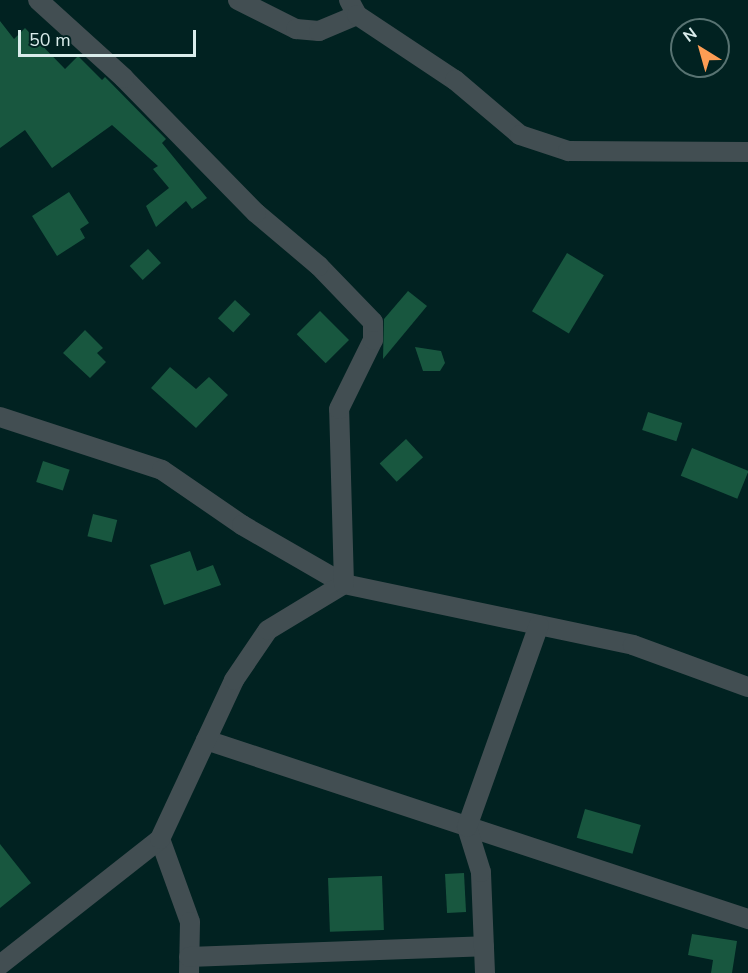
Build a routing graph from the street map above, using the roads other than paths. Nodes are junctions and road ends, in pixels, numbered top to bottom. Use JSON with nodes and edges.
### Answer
{"nodes":[{"id":1,"x":38,"y":0,"type":"edge"},
{"id":2,"x":238,"y":0,"type":"edge"},
{"id":3,"x":353,"y":8,"type":"edge"},
{"id":4,"x":748,"y":152,"type":"edge"},
{"id":5,"x":0,"y":417,"type":"edge"},
{"id":6,"x":344,"y":584,"type":"junction"},
{"id":7,"x":539,"y":625,"type":"junction"},
{"id":8,"x":748,"y":687,"type":"edge"},
{"id":9,"x":206,"y":740,"type":"junction"},
{"id":10,"x":467,"y":827,"type":"junction"},
{"id":11,"x":160,"y":839,"type":"junction"},
{"id":12,"x":748,"y":919,"type":"edge"},
{"id":13,"x":484,"y":946,"type":"junction"},
{"id":14,"x":0,"y":965,"type":"edge"},
{"id":15,"x":189,"y":965,"type":"edge"},
{"id":16,"x":485,"y":973,"type":"edge"}],
"edges":[{"from":1,"to":6,"type":"street"},
{"from":2,"to":3,"type":"street"},
{"from":3,"to":4,"type":"street"},
{"from":5,"to":6,"type":"street"},
{"from":6,"to":7,"type":"street"},
{"from":6,"to":9,"type":"street"},
{"from":7,"to":8,"type":"street"},
{"from":7,"to":10,"type":"street"},
{"from":9,"to":10,"type":"street"},
{"from":9,"to":11,"type":"street"},
{"from":10,"to":12,"type":"street"},
{"from":10,"to":13,"type":"street"},
{"from":11,"to":14,"type":"street"},
{"from":11,"to":15,"type":"street"},
{"from":13,"to":15,"type":"street"},
{"from":13,"to":16,"type":"street"}]}
